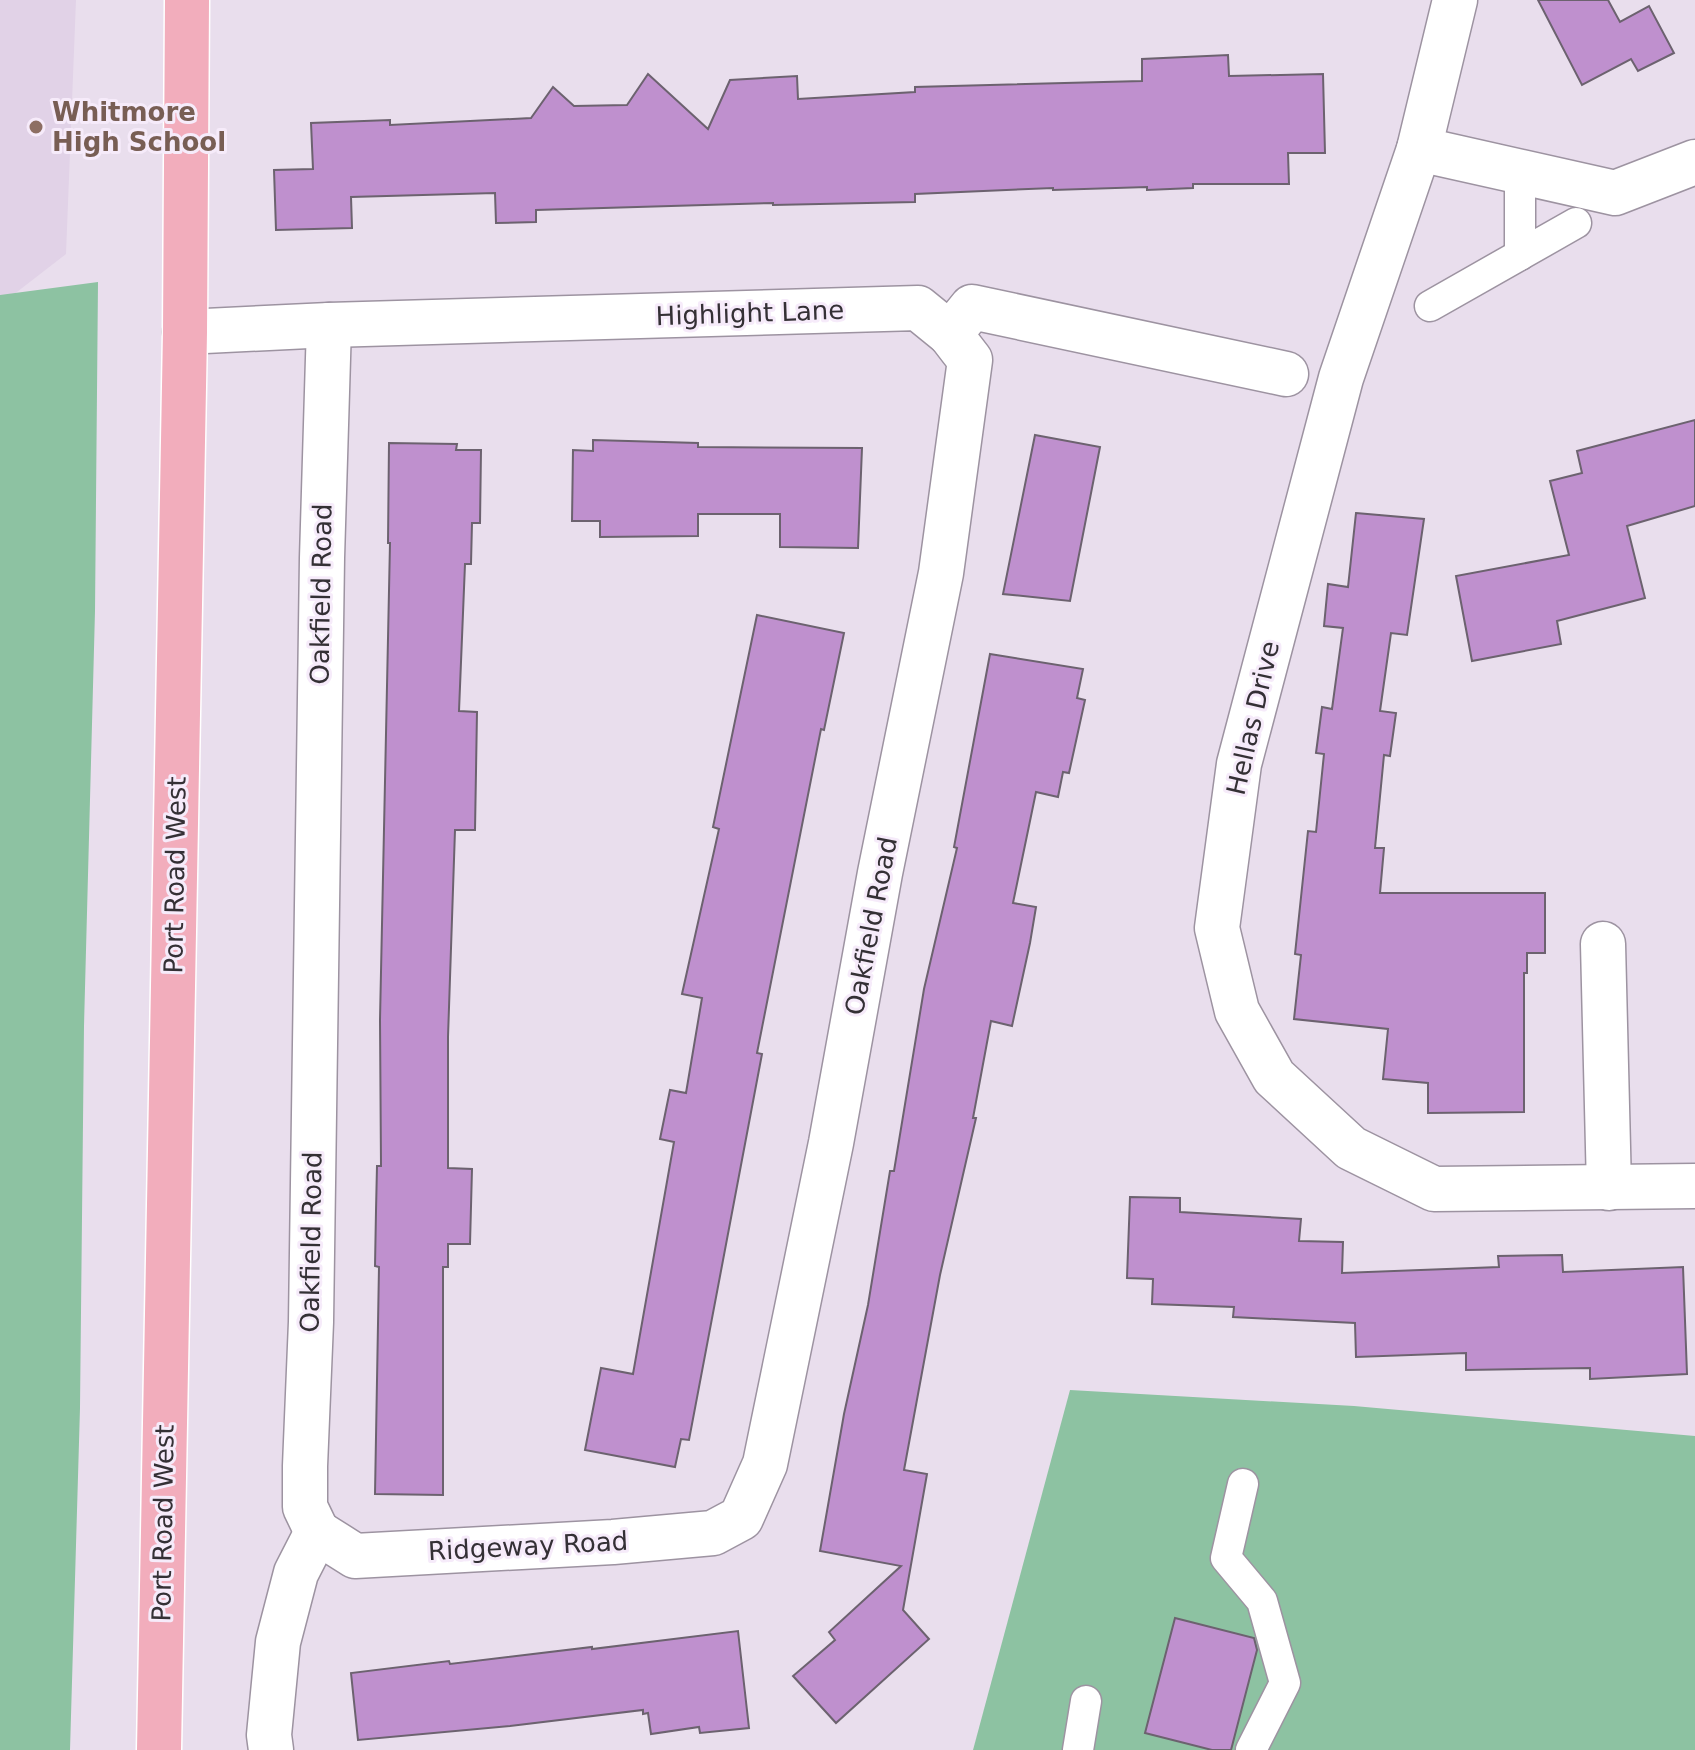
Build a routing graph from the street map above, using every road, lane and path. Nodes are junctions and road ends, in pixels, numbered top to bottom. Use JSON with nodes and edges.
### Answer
{"nodes":[{"id":1,"x":187,"y":0,"type":"edge"},
{"id":2,"x":1455,"y":0,"type":"edge"},
{"id":3,"x":1419,"y":149,"type":"junction"},
{"id":4,"x":1695,"y":162,"type":"edge"},
{"id":5,"x":1520,"y":172,"type":"junction"},
{"id":6,"x":1576,"y":223,"type":"dead end"},
{"id":7,"x":1520,"y":255,"type":"junction"},
{"id":8,"x":1430,"y":306,"type":"dead end"},
{"id":9,"x":329,"y":325,"type":"junction"},
{"id":10,"x":185,"y":332,"type":"junction"},
{"id":11,"x":950,"y":334,"type":"junction"},
{"id":12,"x":1286,"y":374,"type":"dead end"},
{"id":13,"x":1603,"y":944,"type":"dead end"},
{"id":14,"x":1695,"y":1186,"type":"edge"},
{"id":15,"x":1609,"y":1188,"type":"junction"},
{"id":16,"x":1243,"y":1484,"type":"dead end"},
{"id":17,"x":741,"y":1518,"type":"joint"},
{"id":18,"x":317,"y":1532,"type":"junction"},
{"id":19,"x":1086,"y":1701,"type":"dead end"},
{"id":20,"x":159,"y":1750,"type":"edge"},
{"id":21,"x":271,"y":1750,"type":"edge"},
{"id":22,"x":1078,"y":1750,"type":"edge"},
{"id":23,"x":1251,"y":1750,"type":"edge"}],
"edges":[{"from":1,"to":10,"type":"main road","name":"Port Road West"},
{"from":2,"to":3,"type":"street","name":"Hellas Drive"},
{"from":3,"to":5,"type":"street"},
{"from":3,"to":15,"type":"street","name":"Hellas Drive"},
{"from":4,"to":5,"type":"street"},
{"from":5,"to":7,"type":"lane"},
{"from":6,"to":7,"type":"lane"},
{"from":7,"to":8,"type":"lane"},
{"from":9,"to":10,"type":"street","name":"Highlight Lane"},
{"from":9,"to":11,"type":"street","name":"Highlight Lane"},
{"from":9,"to":18,"type":"street","name":"Oakfield Road"},
{"from":10,"to":20,"type":"main road","name":"Port Road West"},
{"from":11,"to":12,"type":"street"},
{"from":11,"to":17,"type":"street","name":"Oakfield Road"},
{"from":13,"to":15,"type":"street"},
{"from":14,"to":15,"type":"street","name":"Hellas Drive"},
{"from":16,"to":23,"type":"lane"},
{"from":17,"to":18,"type":"street","name":"Ridgeway Road"},
{"from":18,"to":21,"type":"street"},
{"from":19,"to":22,"type":"lane"}]}
